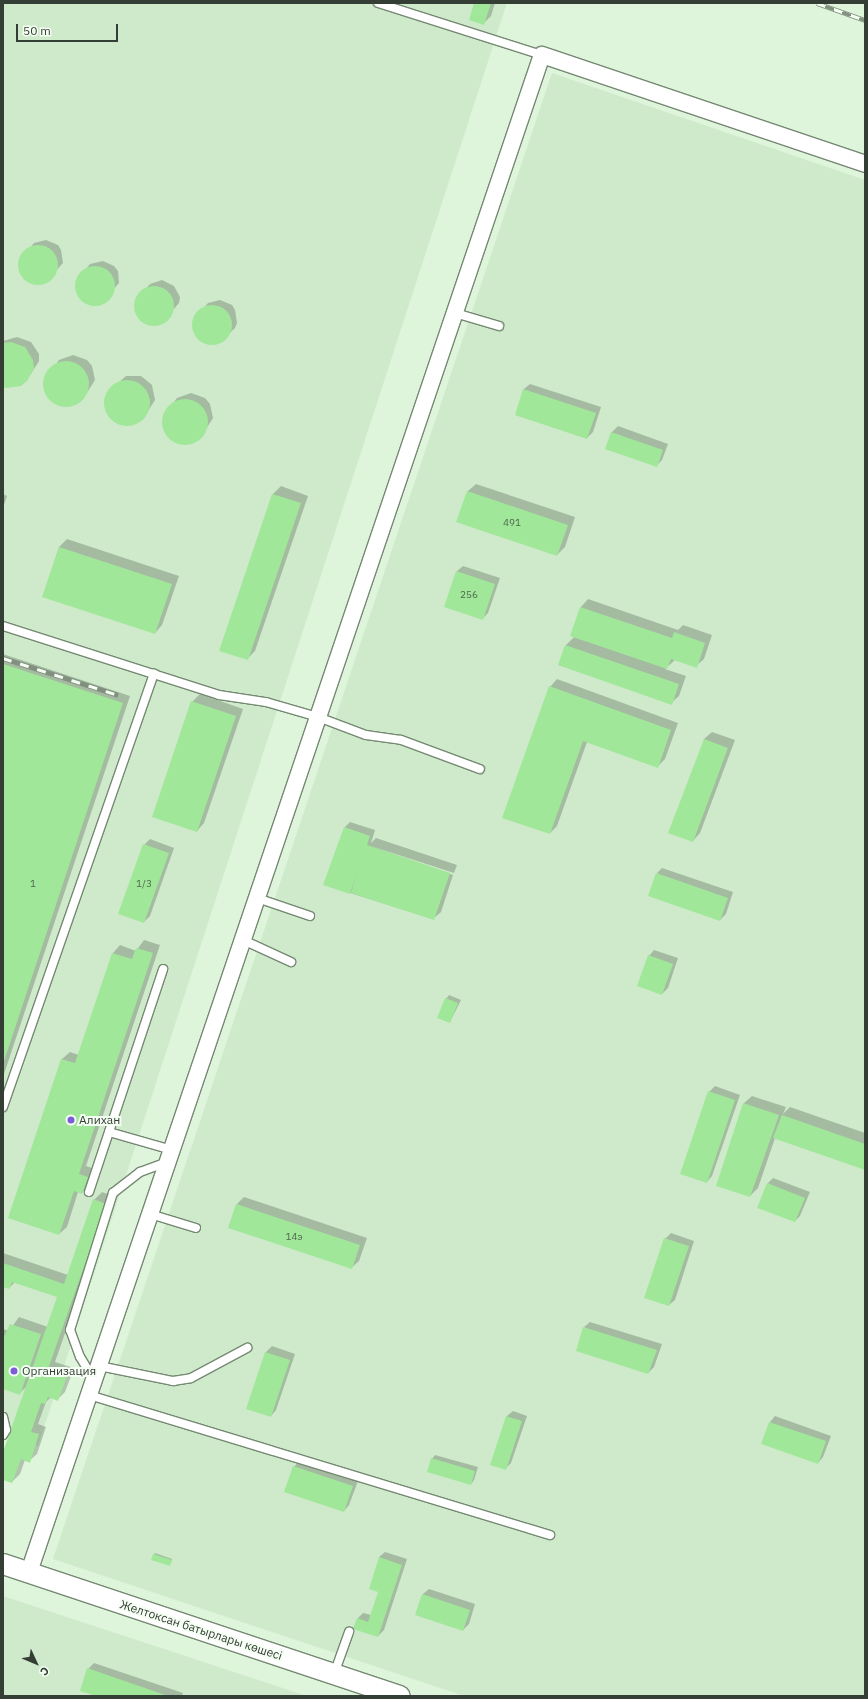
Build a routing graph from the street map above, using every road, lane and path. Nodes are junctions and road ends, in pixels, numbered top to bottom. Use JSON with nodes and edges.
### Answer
{"nodes":[{"id":1,"x":378,"y":3,"type":"edge"},
{"id":2,"x":542,"y":56,"type":"junction"},
{"id":3,"x":865,"y":164,"type":"edge"},
{"id":4,"x":455,"y":313,"type":"junction"},
{"id":5,"x":499,"y":326,"type":"dead end"},
{"id":6,"x":3,"y":626,"type":"edge"},
{"id":7,"x":154,"y":674,"type":"junction"},
{"id":8,"x":318,"y":717,"type":"junction"},
{"id":9,"x":480,"y":769,"type":"dead end"},
{"id":10,"x":257,"y":898,"type":"junction"},
{"id":11,"x":310,"y":916,"type":"dead end"},
{"id":12,"x":243,"y":940,"type":"junction"},
{"id":13,"x":291,"y":962,"type":"dead end"},
{"id":14,"x":164,"y":969,"type":"dead end"},
{"id":15,"x":3,"y":1107,"type":"edge"},
{"id":16,"x":109,"y":1132,"type":"junction"},
{"id":17,"x":170,"y":1156,"type":"junction"},
{"id":18,"x":89,"y":1192,"type":"dead end"},
{"id":19,"x":150,"y":1214,"type":"junction"},
{"id":20,"x":196,"y":1228,"type":"dead end"},
{"id":21,"x":247,"y":1348,"type":"dead end"},
{"id":22,"x":94,"y":1381,"type":"junction"},
{"id":23,"x":3,"y":1417,"type":"edge"},
{"id":24,"x":3,"y":1435,"type":"edge"},
{"id":25,"x":550,"y":1534,"type":"dead end"},
{"id":26,"x":3,"y":1564,"type":"edge"},
{"id":27,"x":29,"y":1572,"type":"junction"},
{"id":28,"x":349,"y":1632,"type":"dead end"},
{"id":29,"x":334,"y":1674,"type":"junction"},
{"id":30,"x":400,"y":1696,"type":"edge"}],
"edges":[{"from":1,"to":2,"type":"lane"},
{"from":2,"to":3,"type":"street"},
{"from":2,"to":4,"type":"street"},
{"from":4,"to":5,"type":"lane"},
{"from":4,"to":8,"type":"street"},
{"from":6,"to":7,"type":"lane"},
{"from":7,"to":8,"type":"lane"},
{"from":7,"to":15,"type":"lane"},
{"from":8,"to":9,"type":"lane"},
{"from":8,"to":10,"type":"street"},
{"from":10,"to":11,"type":"lane"},
{"from":10,"to":12,"type":"street"},
{"from":12,"to":13,"type":"lane"},
{"from":12,"to":17,"type":"street"},
{"from":14,"to":16,"type":"lane"},
{"from":16,"to":17,"type":"lane"},
{"from":16,"to":18,"type":"lane"},
{"from":17,"to":19,"type":"street"},
{"from":17,"to":22,"type":"lane"},
{"from":19,"to":20,"type":"lane"},
{"from":19,"to":22,"type":"street"},
{"from":21,"to":22,"type":"lane"},
{"from":22,"to":25,"type":"lane"},
{"from":22,"to":27,"type":"street"},
{"from":23,"to":24,"type":"lane"},
{"from":26,"to":27,"type":"street","name":"Желтоксан батырлары көшесі"},
{"from":27,"to":29,"type":"street","name":"Желтоксан батырлары көшесі"},
{"from":28,"to":29,"type":"lane"},
{"from":29,"to":30,"type":"street","name":"Желтоксан батырлары көшесі"}]}
